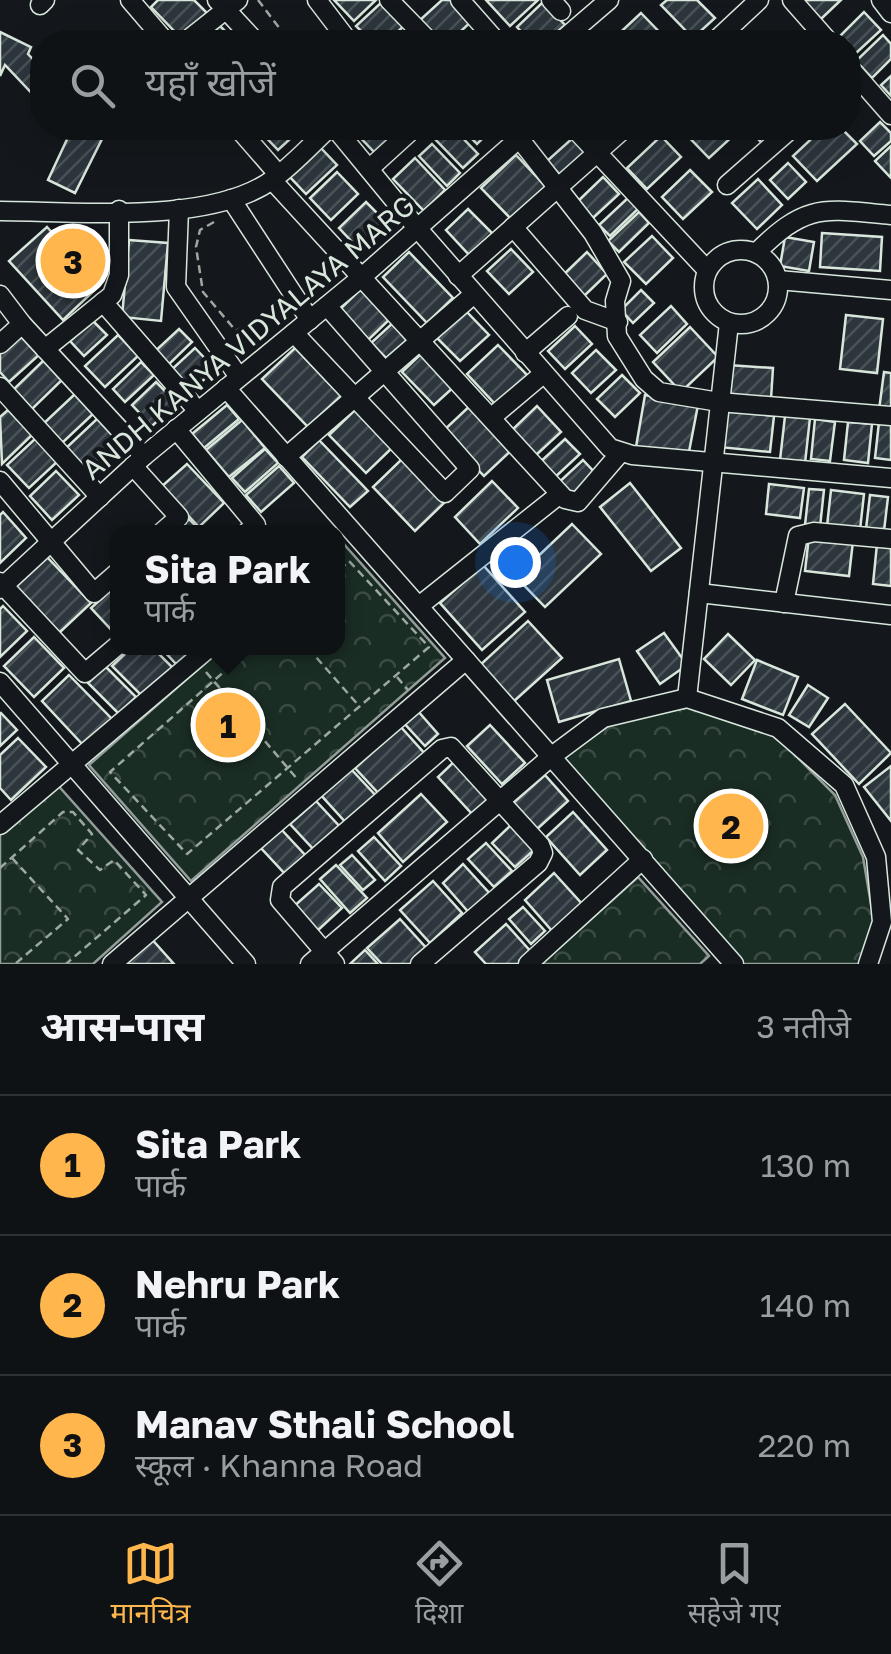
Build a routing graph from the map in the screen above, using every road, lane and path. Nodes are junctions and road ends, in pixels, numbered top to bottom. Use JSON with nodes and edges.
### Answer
{"nodes":[{"id":1,"x":130,"y":0,"type":"edge"},
{"id":2,"x":258,"y":0,"type":"edge"},
{"id":3,"x":317,"y":0,"type":"edge"},
{"id":4,"x":389,"y":0,"type":"edge"},
{"id":5,"x":460,"y":0,"type":"edge"},
{"id":6,"x":609,"y":0,"type":"edge"},
{"id":7,"x":759,"y":0,"type":"edge"},
{"id":8,"x":792,"y":0,"type":"edge"},
{"id":9,"x":880,"y":0,"type":"edge"},
{"id":10,"x":227,"y":3,"type":"edge"},
{"id":11,"x":891,"y":13,"type":"edge"},
{"id":12,"x":156,"y":30,"type":"edge"},
{"id":13,"x":198,"y":30,"type":"edge"},
{"id":14,"x":247,"y":30,"type":"edge"},
{"id":15,"x":281,"y":30,"type":"edge"},
{"id":16,"x":340,"y":30,"type":"edge"},
{"id":17,"x":418,"y":30,"type":"edge"},
{"id":18,"x":486,"y":30,"type":"edge"},
{"id":19,"x":574,"y":30,"type":"edge"},
{"id":20,"x":727,"y":30,"type":"edge"},
{"id":21,"x":818,"y":30,"type":"edge"},
{"id":22,"x":861,"y":84,"type":"edge"},
{"id":23,"x":891,"y":115,"type":"edge"},
{"id":24,"x":247,"y":140,"type":"edge"},
{"id":25,"x":318,"y":140,"type":"edge"},
{"id":26,"x":343,"y":140,"type":"edge"},
{"id":27,"x":401,"y":140,"type":"edge"},
{"id":28,"x":512,"y":140,"type":"edge"},
{"id":29,"x":527,"y":140,"type":"edge"},
{"id":30,"x":586,"y":140,"type":"edge"},
{"id":31,"x":612,"y":140,"type":"edge"},
{"id":32,"x":778,"y":140,"type":"edge"},
{"id":33,"x":598,"y":153,"type":"junction"},
{"id":34,"x":369,"y":169,"type":"junction"},
{"id":35,"x":275,"y":177,"type":"junction"},
{"id":36,"x":727,"y":184,"type":"dead end"},
{"id":37,"x":559,"y":188,"type":"junction"},
{"id":38,"x":234,"y":204,"type":"junction"},
{"id":39,"x":178,"y":209,"type":"junction"},
{"id":40,"x":118,"y":210,"type":"junction"},
{"id":41,"x":0,"y":211,"type":"edge"},
{"id":42,"x":891,"y":215,"type":"edge"},
{"id":43,"x":513,"y":228,"type":"junction"},
{"id":44,"x":418,"y":230,"type":"junction"},
{"id":45,"x":756,"y":253,"type":"junction"},
{"id":46,"x":707,"y":270,"type":"junction"},
{"id":47,"x":363,"y":276,"type":"junction"},
{"id":48,"x":458,"y":276,"type":"junction"},
{"id":49,"x":778,"y":280,"type":"junction"},
{"id":50,"x":891,"y":290,"type":"edge"},
{"id":51,"x":474,"y":294,"type":"junction"},
{"id":52,"x":0,"y":295,"type":"edge"},
{"id":53,"x":294,"y":295,"type":"junction"},
{"id":54,"x":104,"y":302,"type":"junction"},
{"id":55,"x":326,"y":306,"type":"junction"},
{"id":56,"x":568,"y":316,"type":"dead end"},
{"id":57,"x":310,"y":320,"type":"junction"},
{"id":58,"x":618,"y":322,"type":"junction"},
{"id":59,"x":729,"y":323,"type":"junction"},
{"id":60,"x":22,"y":324,"type":"junction"},
{"id":61,"x":294,"y":333,"type":"junction"},
{"id":62,"x":422,"y":340,"type":"junction"},
{"id":63,"x":0,"y":344,"type":"edge"},
{"id":64,"x":45,"y":349,"type":"junction"},
{"id":65,"x":524,"y":353,"type":"junction"},
{"id":66,"x":386,"y":371,"type":"junction"},
{"id":67,"x":542,"y":374,"type":"junction"},
{"id":68,"x":232,"y":383,"type":"junction"},
{"id":69,"x":0,"y":386,"type":"edge"},
{"id":70,"x":356,"y":398,"type":"junction"},
{"id":71,"x":720,"y":402,"type":"junction"},
{"id":72,"x":198,"y":411,"type":"junction"},
{"id":73,"x":891,"y":416,"type":"edge"},
{"id":74,"x":492,"y":418,"type":"junction"},
{"id":75,"x":176,"y":429,"type":"junction"},
{"id":76,"x":622,"y":452,"type":"junction"},
{"id":77,"x":286,"y":457,"type":"junction"},
{"id":78,"x":138,"y":461,"type":"junction"},
{"id":79,"x":712,"y":462,"type":"junction"},
{"id":80,"x":891,"y":478,"type":"edge"},
{"id":81,"x":0,"y":481,"type":"edge"},
{"id":82,"x":560,"y":494,"type":"junction"},
{"id":83,"x":100,"y":497,"type":"junction"},
{"id":84,"x":171,"y":525,"type":"edge"},
{"id":85,"x":256,"y":525,"type":"edge"},
{"id":86,"x":337,"y":525,"type":"edge"},
{"id":87,"x":345,"y":536,"type":"edge"},
{"id":88,"x":891,"y":540,"type":"edge"},
{"id":89,"x":53,"y":541,"type":"junction"},
{"id":90,"x":345,"y":564,"type":"edge"},
{"id":91,"x":110,"y":579,"type":"edge"},
{"id":92,"x":1,"y":585,"type":"edge"},
{"id":93,"x":699,"y":593,"type":"junction"},
{"id":94,"x":784,"y":603,"type":"junction"},
{"id":95,"x":419,"y":606,"type":"junction"},
{"id":96,"x":891,"y":615,"type":"edge"},
{"id":97,"x":110,"y":651,"type":"edge"},
{"id":98,"x":201,"y":655,"type":"edge"},
{"id":99,"x":202,"y":655,"type":"edge"},
{"id":100,"x":243,"y":655,"type":"edge"},
{"id":101,"x":314,"y":655,"type":"edge"},
{"id":102,"x":466,"y":660,"type":"junction"},
{"id":103,"x":213,"y":681,"type":"junction"},
{"id":104,"x":0,"y":682,"type":"edge"},
{"id":105,"x":687,"y":698,"type":"junction"},
{"id":106,"x":360,"y":706,"type":"junction"},
{"id":107,"x":552,"y":756,"type":"junction"},
{"id":108,"x":71,"y":763,"type":"junction"},
{"id":109,"x":288,"y":768,"type":"junction"},
{"id":110,"x":302,"y":784,"type":"dead end"},
{"id":111,"x":500,"y":801,"type":"junction"},
{"id":112,"x":0,"y":825,"type":"edge"},
{"id":113,"x":12,"y":858,"type":"junction"},
{"id":114,"x":642,"y":859,"type":"junction"},
{"id":115,"x":0,"y":868,"type":"edge"},
{"id":116,"x":188,"y":898,"type":"junction"},
{"id":117,"x":886,"y":922,"type":"edge"},
{"id":118,"x":323,"y":960,"type":"edge"},
{"id":119,"x":729,"y":962,"type":"edge"},
{"id":120,"x":16,"y":964,"type":"edge"},
{"id":121,"x":66,"y":964,"type":"edge"},
{"id":122,"x":112,"y":964,"type":"edge"},
{"id":123,"x":246,"y":964,"type":"edge"},
{"id":124,"x":420,"y":964,"type":"edge"},
{"id":125,"x":528,"y":964,"type":"edge"},
{"id":126,"x":868,"y":964,"type":"edge"}],
"edges":[{"from":1,"to":12,"type":"street"},
{"from":2,"to":15,"type":"path"},
{"from":3,"to":16,"type":"street"},
{"from":4,"to":17,"type":"street"},
{"from":5,"to":18,"type":"street"},
{"from":6,"to":19,"type":"street"},
{"from":7,"to":20,"type":"street"},
{"from":8,"to":21,"type":"street"},
{"from":9,"to":11,"type":"street"},
{"from":10,"to":13,"type":"street"},
{"from":10,"to":14,"type":"street"},
{"from":22,"to":23,"type":"street"},
{"from":24,"to":35,"type":"street"},
{"from":25,"to":35,"type":"street"},
{"from":26,"to":34,"type":"street"},
{"from":27,"to":34,"type":"street"},
{"from":28,"to":44,"type":"street","name":"ANDH KANYA VIDYALAYA MARG"},
{"from":29,"to":37,"type":"street"},
{"from":30,"to":33,"type":"street"},
{"from":31,"to":33,"type":"street"},
{"from":32,"to":36,"type":"street"},
{"from":33,"to":37,"type":"street"},
{"from":33,"to":46,"type":"street"},
{"from":34,"to":44,"type":"street"},
{"from":35,"to":38,"type":"street"},
{"from":35,"to":47,"type":"street"},
{"from":37,"to":43,"type":"street"},
{"from":37,"to":58,"type":"street"},
{"from":38,"to":39,"type":"street"},
{"from":38,"to":53,"type":"street"},
{"from":38,"to":53,"type":"path"},
{"from":39,"to":40,"type":"street"},
{"from":39,"to":68,"type":"street"},
{"from":40,"to":41,"type":"street"},
{"from":40,"to":54,"type":"street"},
{"from":42,"to":45,"type":"street"},
{"from":43,"to":48,"type":"street"},
{"from":43,"to":58,"type":"street"},
{"from":44,"to":47,"type":"street","name":"ANDH KANYA VIDYALAYA MARG"},
{"from":44,"to":48,"type":"street"},
{"from":45,"to":46,"type":"street"},
{"from":45,"to":49,"type":"street"},
{"from":46,"to":59,"type":"street"},
{"from":47,"to":55,"type":"street","name":"ANDH KANYA VIDYALAYA MARG"},
{"from":47,"to":62,"type":"street"},
{"from":48,"to":51,"type":"street"},
{"from":49,"to":50,"type":"street"},
{"from":49,"to":59,"type":"street"},
{"from":51,"to":62,"type":"street"},
{"from":51,"to":65,"type":"street"},
{"from":52,"to":60,"type":"street"},
{"from":53,"to":57,"type":"street"},
{"from":54,"to":64,"type":"street"},
{"from":54,"to":72,"type":"street"},
{"from":55,"to":57,"type":"street","name":"ANDH KANYA VIDYALAYA MARG"},
{"from":55,"to":66,"type":"street"},
{"from":56,"to":65,"type":"street"},
{"from":57,"to":61,"type":"street","name":"ANDH KANYA VIDYALAYA MARG"},
{"from":58,"to":71,"type":"street"},
{"from":59,"to":71,"type":"street"},
{"from":60,"to":63,"type":"street"},
{"from":60,"to":64,"type":"street"},
{"from":61,"to":68,"type":"street","name":"ANDH KANYA VIDYALAYA MARG"},
{"from":61,"to":70,"type":"street"},
{"from":62,"to":66,"type":"street"},
{"from":62,"to":74,"type":"street"},
{"from":64,"to":78,"type":"street"},
{"from":65,"to":67,"type":"street"},
{"from":66,"to":70,"type":"street"},
{"from":66,"to":70,"type":"street"},
{"from":67,"to":74,"type":"street"},
{"from":67,"to":76,"type":"street"},
{"from":68,"to":72,"type":"street","name":"ANDH KANYA VIDYALAYA MARG"},
{"from":68,"to":77,"type":"street"},
{"from":69,"to":83,"type":"street"},
{"from":70,"to":77,"type":"street"},
{"from":71,"to":73,"type":"street"},
{"from":71,"to":79,"type":"street"},
{"from":72,"to":75,"type":"street","name":"ANDH KANYA VIDYALAYA MARG"},
{"from":74,"to":82,"type":"street"},
{"from":75,"to":78,"type":"street","name":"ANDH KANYA VIDYALAYA MARG"},
{"from":75,"to":85,"type":"street"},
{"from":76,"to":79,"type":"street"},
{"from":76,"to":82,"type":"street"},
{"from":77,"to":86,"type":"street"},
{"from":78,"to":83,"type":"street","name":"ANDH KANYA VIDYALAYA MARG"},
{"from":78,"to":84,"type":"street"},
{"from":79,"to":80,"type":"street"},
{"from":79,"to":93,"type":"street"},
{"from":81,"to":89,"type":"street"},
{"from":82,"to":95,"type":"street"},
{"from":83,"to":89,"type":"street","name":"ANDH KANYA VIDYALAYA MARG"},
{"from":87,"to":95,"type":"street"},
{"from":88,"to":94,"type":"street"},
{"from":89,"to":91,"type":"street"},
{"from":89,"to":92,"type":"street","name":"ANDH KANYA VIDYALAYA MARG"},
{"from":90,"to":106,"type":"path"},
{"from":92,"to":97,"type":"street"},
{"from":93,"to":94,"type":"street"},
{"from":93,"to":105,"type":"street"},
{"from":94,"to":96,"type":"street"},
{"from":95,"to":102,"type":"street"},
{"from":98,"to":108,"type":"street"},
{"from":99,"to":103,"type":"path"},
{"from":100,"to":103,"type":"path"},
{"from":101,"to":106,"type":"path"},
{"from":102,"to":107,"type":"street"},
{"from":102,"to":116,"type":"street"},
{"from":103,"to":109,"type":"path"},
{"from":103,"to":109,"type":"path"},
{"from":104,"to":108,"type":"street"},
{"from":105,"to":107,"type":"street"},
{"from":105,"to":117,"type":"street"},
{"from":106,"to":109,"type":"path"},
{"from":107,"to":111,"type":"street"},
{"from":107,"to":114,"type":"street"},
{"from":108,"to":112,"type":"street"},
{"from":108,"to":116,"type":"street"},
{"from":109,"to":110,"type":"path"},
{"from":111,"to":118,"type":"street"},
{"from":111,"to":118,"type":"street"},
{"from":111,"to":124,"type":"street"},
{"from":113,"to":115,"type":"path"},
{"from":113,"to":120,"type":"path"},
{"from":113,"to":121,"type":"path"},
{"from":114,"to":119,"type":"street"},
{"from":114,"to":125,"type":"street"},
{"from":116,"to":122,"type":"street"},
{"from":116,"to":123,"type":"street"},
{"from":117,"to":126,"type":"street"}]}
